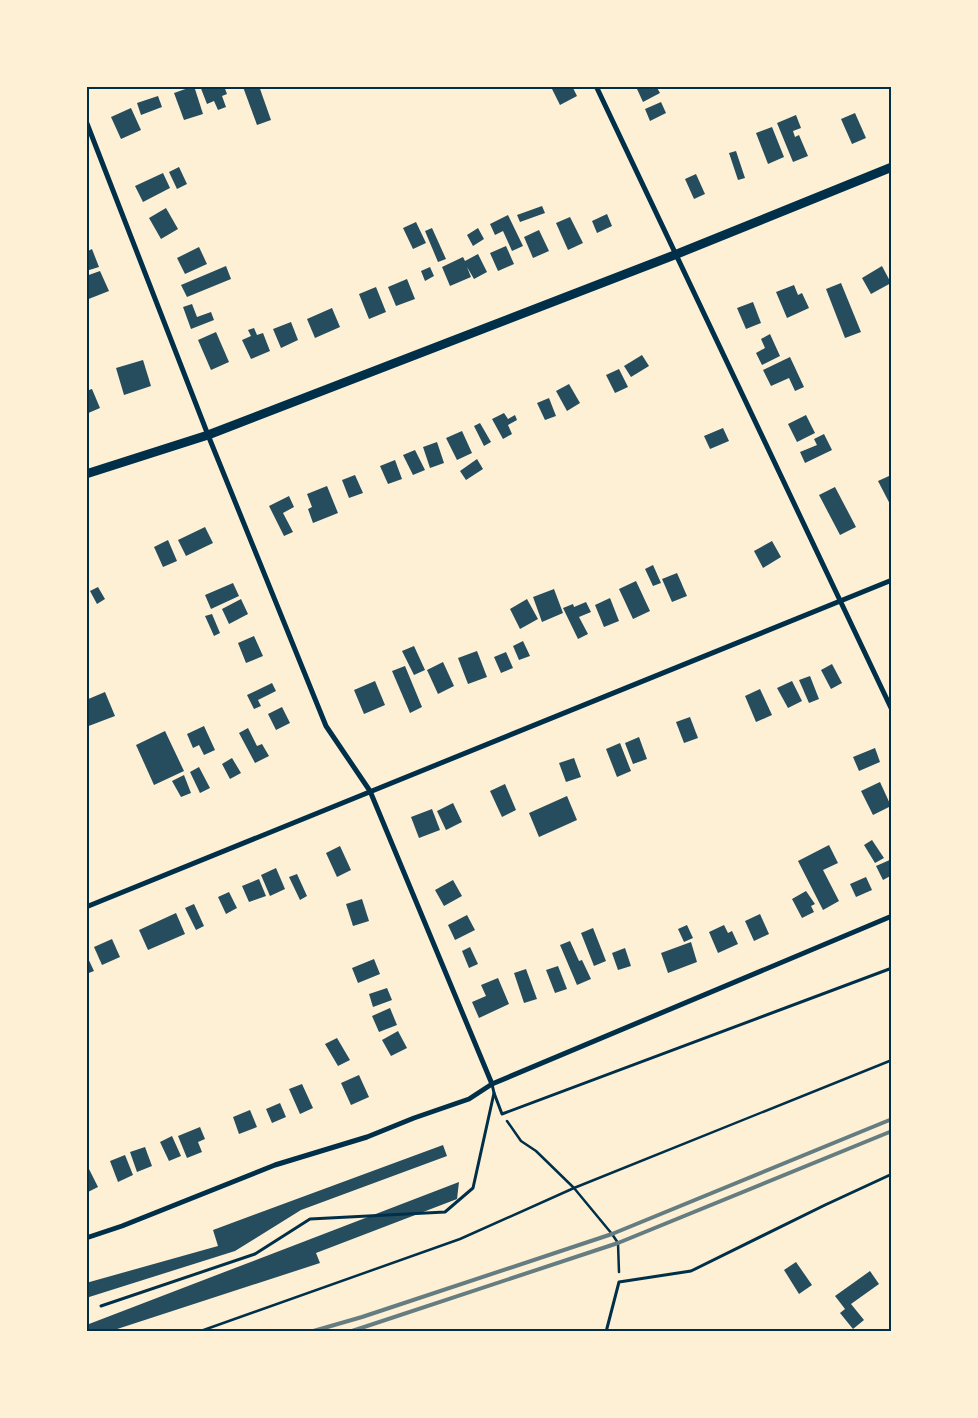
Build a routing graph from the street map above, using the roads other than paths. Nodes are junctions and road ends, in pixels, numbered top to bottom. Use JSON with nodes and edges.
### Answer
{"nodes":[{"id":1,"x":596,"y":86,"type":"edge"},
{"id":2,"x":86,"y":121,"type":"edge"},
{"id":3,"x":892,"y":167,"type":"edge"},
{"id":4,"x":677,"y":254,"type":"junction"},
{"id":5,"x":208,"y":435,"type":"junction"},
{"id":6,"x":86,"y":474,"type":"edge"},
{"id":7,"x":892,"y":580,"type":"edge"},
{"id":8,"x":840,"y":602,"type":"junction"},
{"id":9,"x":892,"y":710,"type":"edge"},
{"id":10,"x":370,"y":790,"type":"junction"},
{"id":11,"x":86,"y":907,"type":"edge"},
{"id":12,"x":892,"y":916,"type":"edge"},
{"id":13,"x":892,"y":968,"type":"edge"},
{"id":14,"x":492,"y":1084,"type":"junction"},
{"id":15,"x":494,"y":1093,"type":"junction"},
{"id":16,"x":892,"y":1174,"type":"edge"},
{"id":17,"x":86,"y":1238,"type":"edge"},
{"id":18,"x":101,"y":1306,"type":"dead end"},
{"id":19,"x":606,"y":1332,"type":"edge"}],
"edges":[{"from":1,"to":4,"type":"street"},
{"from":2,"to":5,"type":"street"},
{"from":3,"to":4,"type":"street"},
{"from":4,"to":5,"type":"street"},
{"from":4,"to":8,"type":"street"},
{"from":5,"to":6,"type":"street"},
{"from":5,"to":10,"type":"street"},
{"from":7,"to":8,"type":"street"},
{"from":8,"to":9,"type":"street"},
{"from":8,"to":10,"type":"street"},
{"from":10,"to":11,"type":"street"},
{"from":10,"to":14,"type":"street"},
{"from":12,"to":14,"type":"street"},
{"from":13,"to":15,"type":"lane"},
{"from":14,"to":15,"type":"lane"},
{"from":14,"to":17,"type":"street"},
{"from":15,"to":18,"type":"lane"},
{"from":16,"to":19,"type":"lane"}]}
